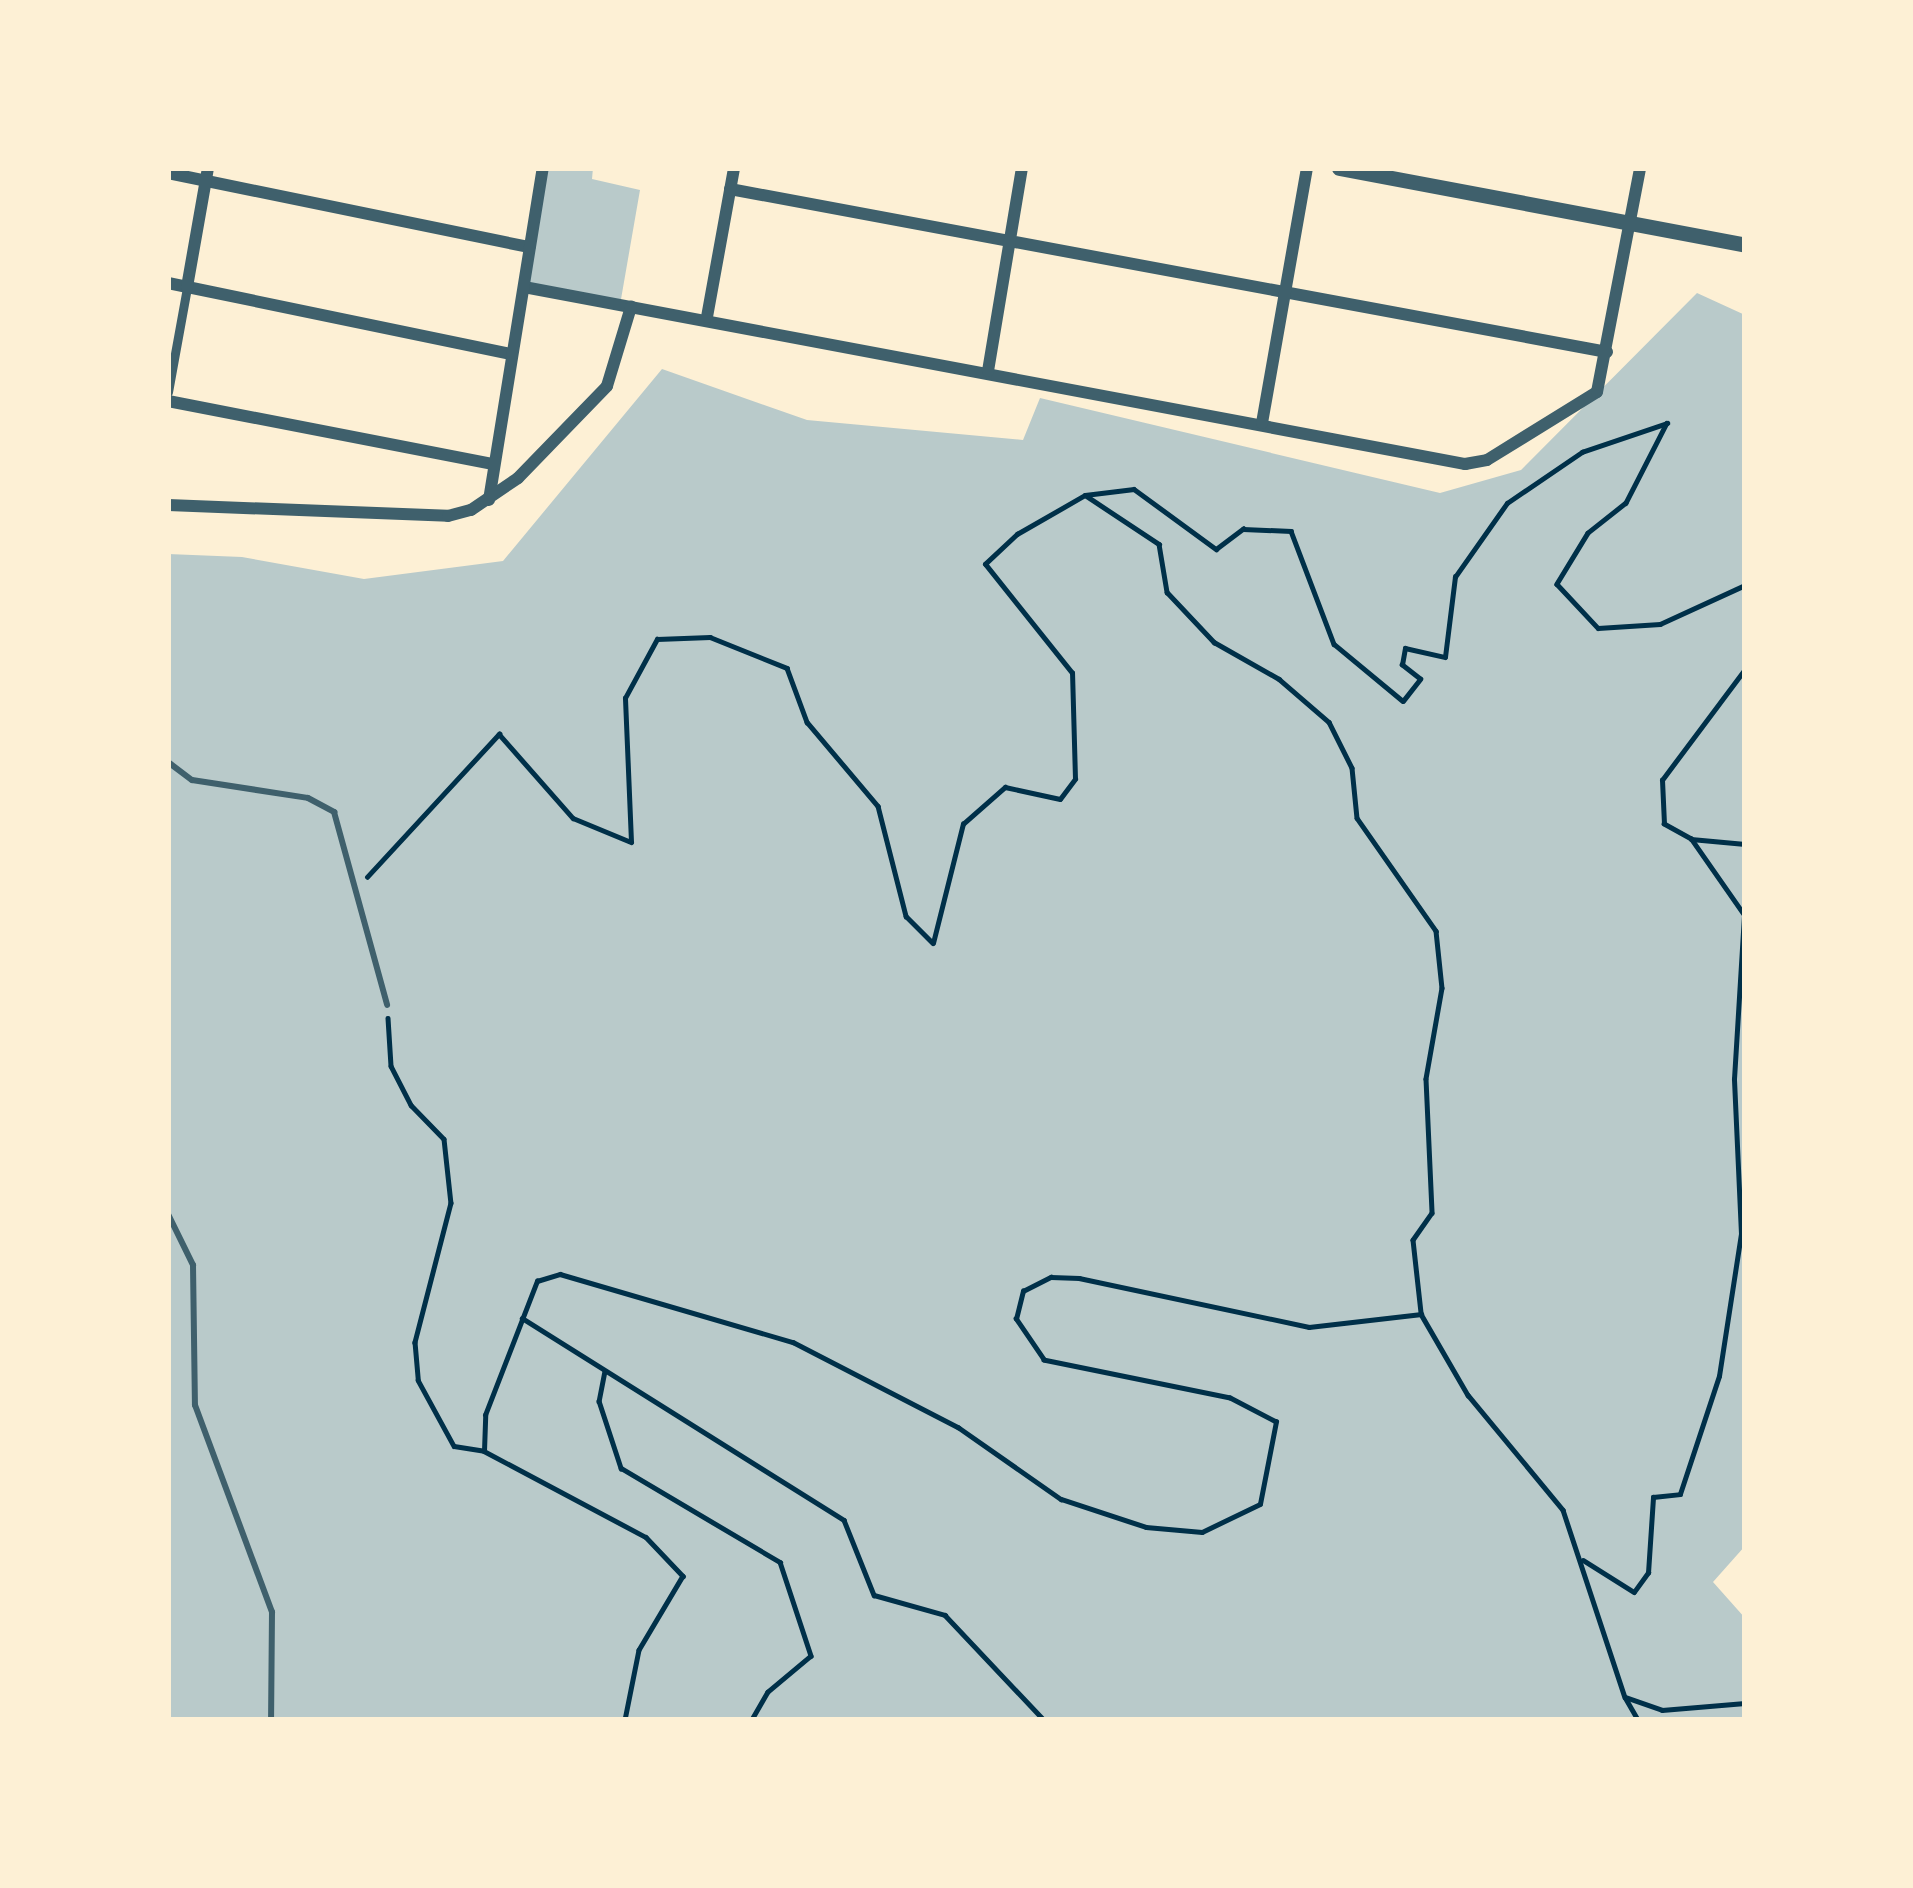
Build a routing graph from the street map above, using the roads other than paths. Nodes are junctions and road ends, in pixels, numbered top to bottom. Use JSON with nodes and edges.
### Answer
{"nodes":[{"id":1,"x":543,"y":168,"type":"edge"},
{"id":2,"x":734,"y":168,"type":"edge"},
{"id":3,"x":1022,"y":168,"type":"edge"},
{"id":4,"x":1307,"y":168,"type":"edge"},
{"id":5,"x":1339,"y":168,"type":"edge"},
{"id":6,"x":1640,"y":168,"type":"edge"},
{"id":7,"x":168,"y":173,"type":"edge"},
{"id":8,"x":207,"y":174,"type":"edge"},
{"id":9,"x":730,"y":189,"type":"junction"},
{"id":10,"x":1630,"y":224,"type":"junction"},
{"id":11,"x":1009,"y":242,"type":"junction"},
{"id":12,"x":1745,"y":245,"type":"edge"},
{"id":13,"x":530,"y":247,"type":"junction"},
{"id":14,"x":168,"y":283,"type":"edge"},
{"id":15,"x":188,"y":287,"type":"junction"},
{"id":16,"x":524,"y":287,"type":"junction"},
{"id":17,"x":1285,"y":294,"type":"junction"},
{"id":18,"x":632,"y":307,"type":"junction"},
{"id":19,"x":707,"y":316,"type":"junction"},
{"id":20,"x":1607,"y":352,"type":"junction"},
{"id":21,"x":512,"y":354,"type":"junction"},
{"id":22,"x":988,"y":371,"type":"junction"},
{"id":23,"x":168,"y":392,"type":"edge"},
{"id":24,"x":168,"y":401,"type":"edge"},
{"id":25,"x":1262,"y":422,"type":"junction"},
{"id":26,"x":491,"y":464,"type":"junction"},
{"id":27,"x":489,"y":500,"type":"junction"},
{"id":28,"x":168,"y":506,"type":"edge"},
{"id":29,"x":168,"y":762,"type":"edge"},
{"id":30,"x":387,"y":1005,"type":"road end"},
{"id":31,"x":168,"y":1214,"type":"edge"},
{"id":32,"x":271,"y":1720,"type":"edge"}],
"edges":[{"from":1,"to":13,"type":"street"},
{"from":2,"to":9,"type":"street"},
{"from":3,"to":11,"type":"street"},
{"from":4,"to":17,"type":"street"},
{"from":5,"to":10,"type":"street"},
{"from":6,"to":10,"type":"street"},
{"from":7,"to":8,"type":"street"},
{"from":8,"to":13,"type":"street"},
{"from":8,"to":15,"type":"street"},
{"from":9,"to":11,"type":"street"},
{"from":9,"to":19,"type":"street"},
{"from":10,"to":12,"type":"street"},
{"from":10,"to":20,"type":"street"},
{"from":11,"to":17,"type":"street"},
{"from":11,"to":22,"type":"street"},
{"from":13,"to":16,"type":"street"},
{"from":14,"to":15,"type":"street"},
{"from":15,"to":21,"type":"street"},
{"from":15,"to":23,"type":"street"},
{"from":16,"to":18,"type":"street"},
{"from":16,"to":21,"type":"street"},
{"from":17,"to":20,"type":"street"},
{"from":17,"to":25,"type":"street"},
{"from":18,"to":19,"type":"street"},
{"from":18,"to":27,"type":"street"},
{"from":19,"to":22,"type":"street"},
{"from":20,"to":25,"type":"street"},
{"from":21,"to":26,"type":"street"},
{"from":22,"to":25,"type":"street"},
{"from":24,"to":26,"type":"street"},
{"from":26,"to":27,"type":"street"},
{"from":27,"to":28,"type":"street"},
{"from":29,"to":30,"type":"lane"},
{"from":31,"to":32,"type":"lane"}]}
